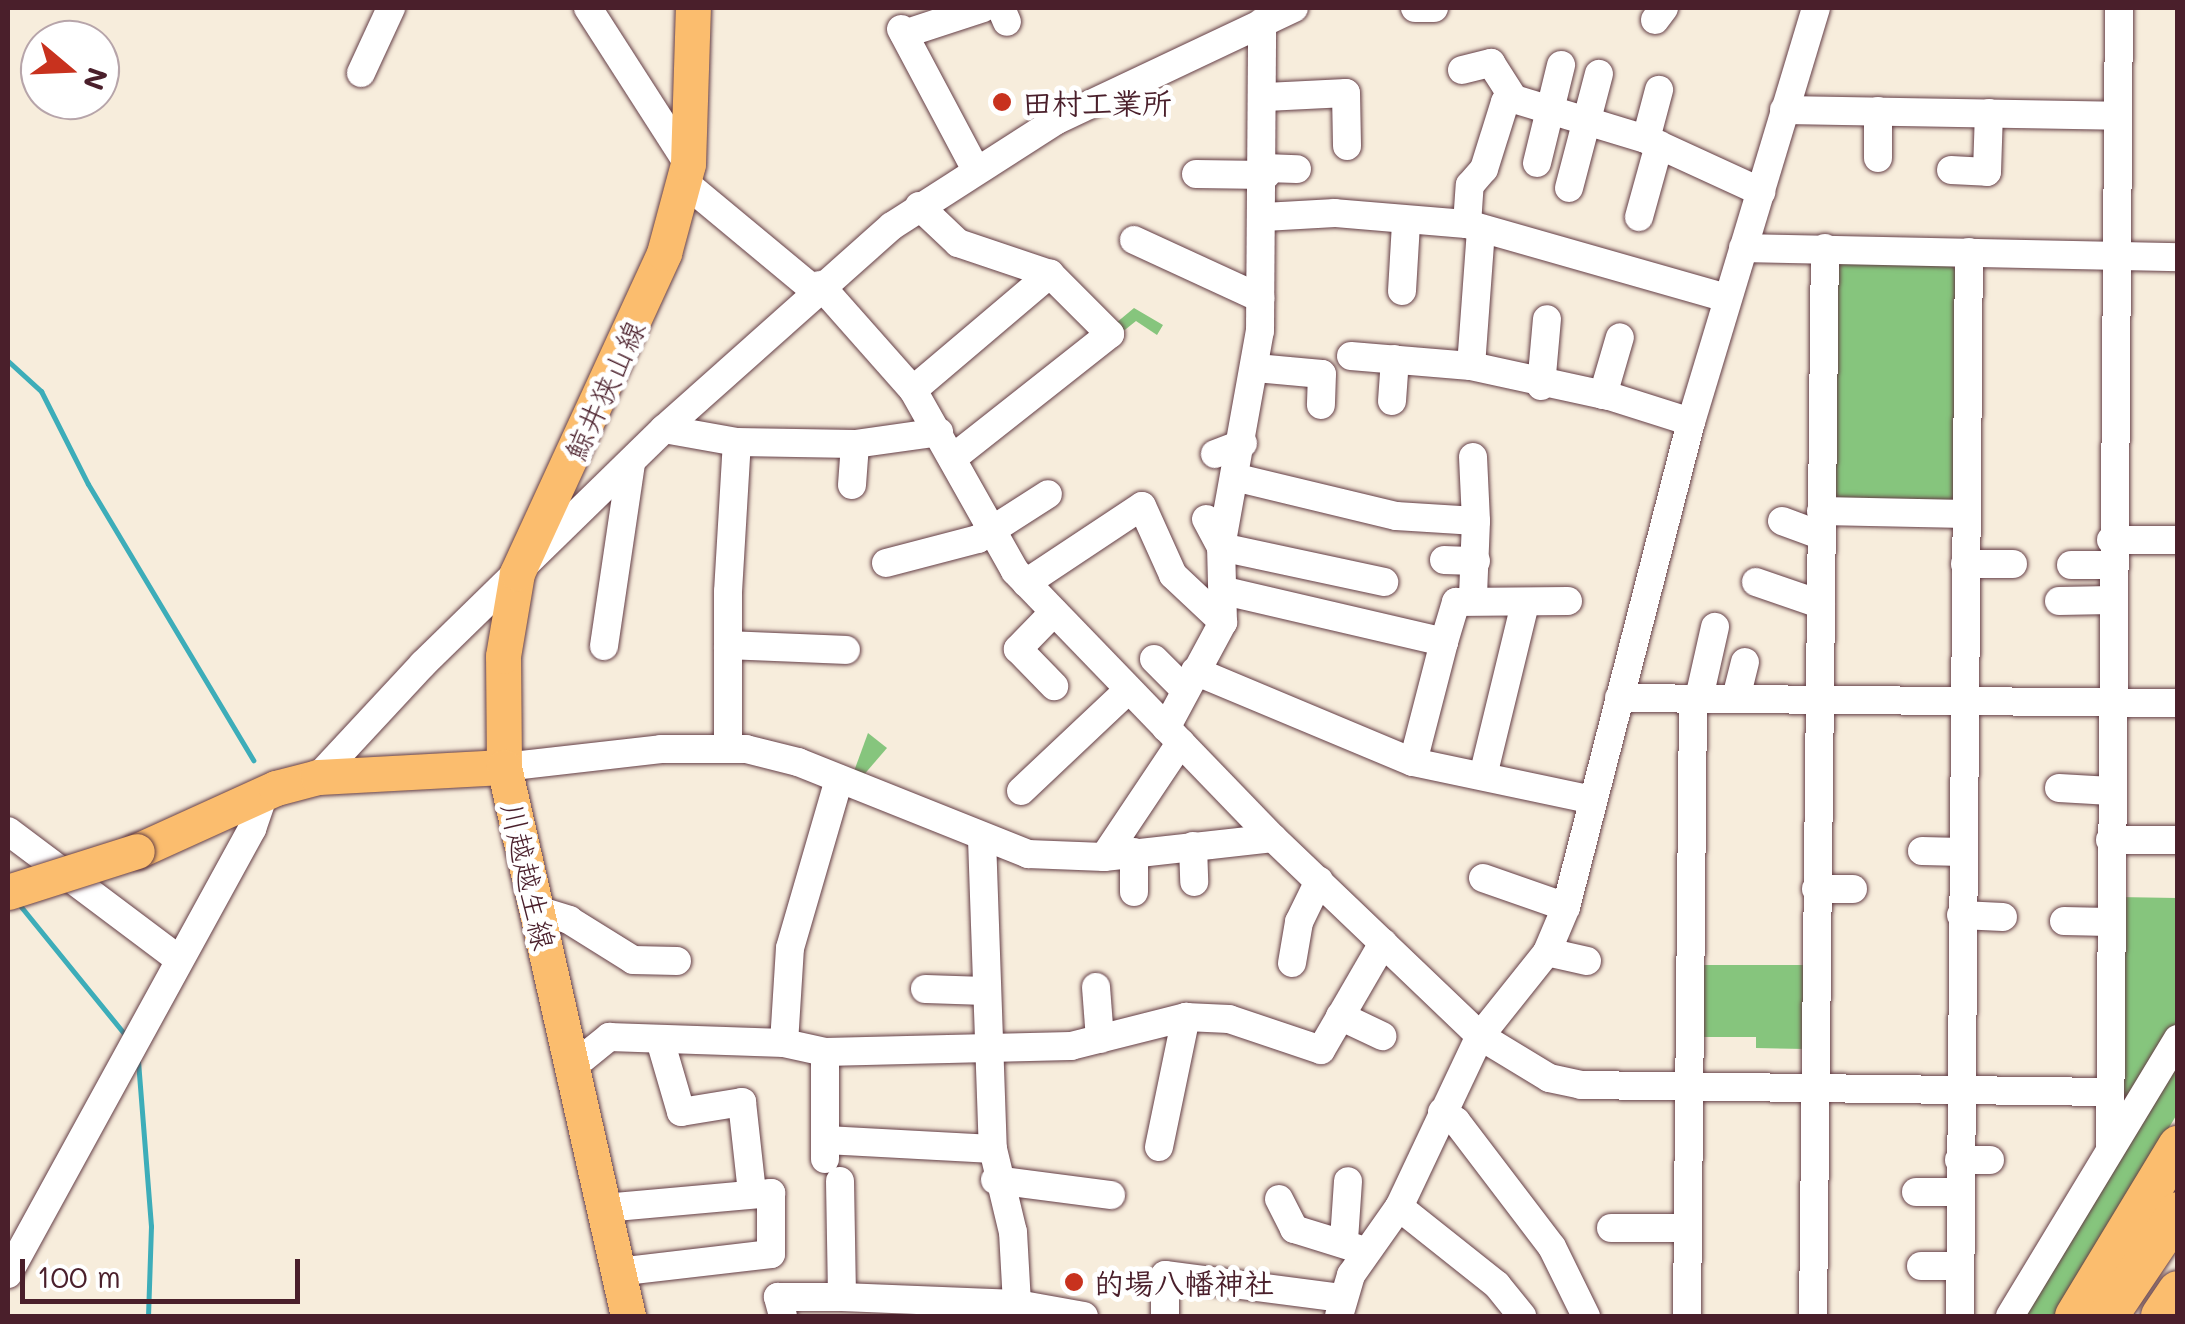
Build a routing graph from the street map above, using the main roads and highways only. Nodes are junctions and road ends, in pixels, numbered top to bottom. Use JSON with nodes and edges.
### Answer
{"nodes":[{"id":1,"x":693,"y":8,"type":"edge"},
{"id":2,"x":504,"y":767,"type":"junction"},
{"id":3,"x":8,"y":892,"type":"edge"},
{"id":4,"x":2178,"y":1146,"type":"edge"},
{"id":5,"x":2178,"y":1212,"type":"edge"},
{"id":6,"x":628,"y":1316,"type":"edge"},
{"id":7,"x":2075,"y":1316,"type":"edge"},
{"id":8,"x":2108,"y":1316,"type":"edge"}],
"edges":[{"from":1,"to":2,"type":"main road","name":"鯨井狭山線"},
{"from":2,"to":3,"type":"main road","name":"川越越生線","bridge":true},
{"from":2,"to":6,"type":"main road","name":"川越越生線"},
{"from":4,"to":7,"type":"highway"},
{"from":5,"to":8,"type":"highway"}]}
